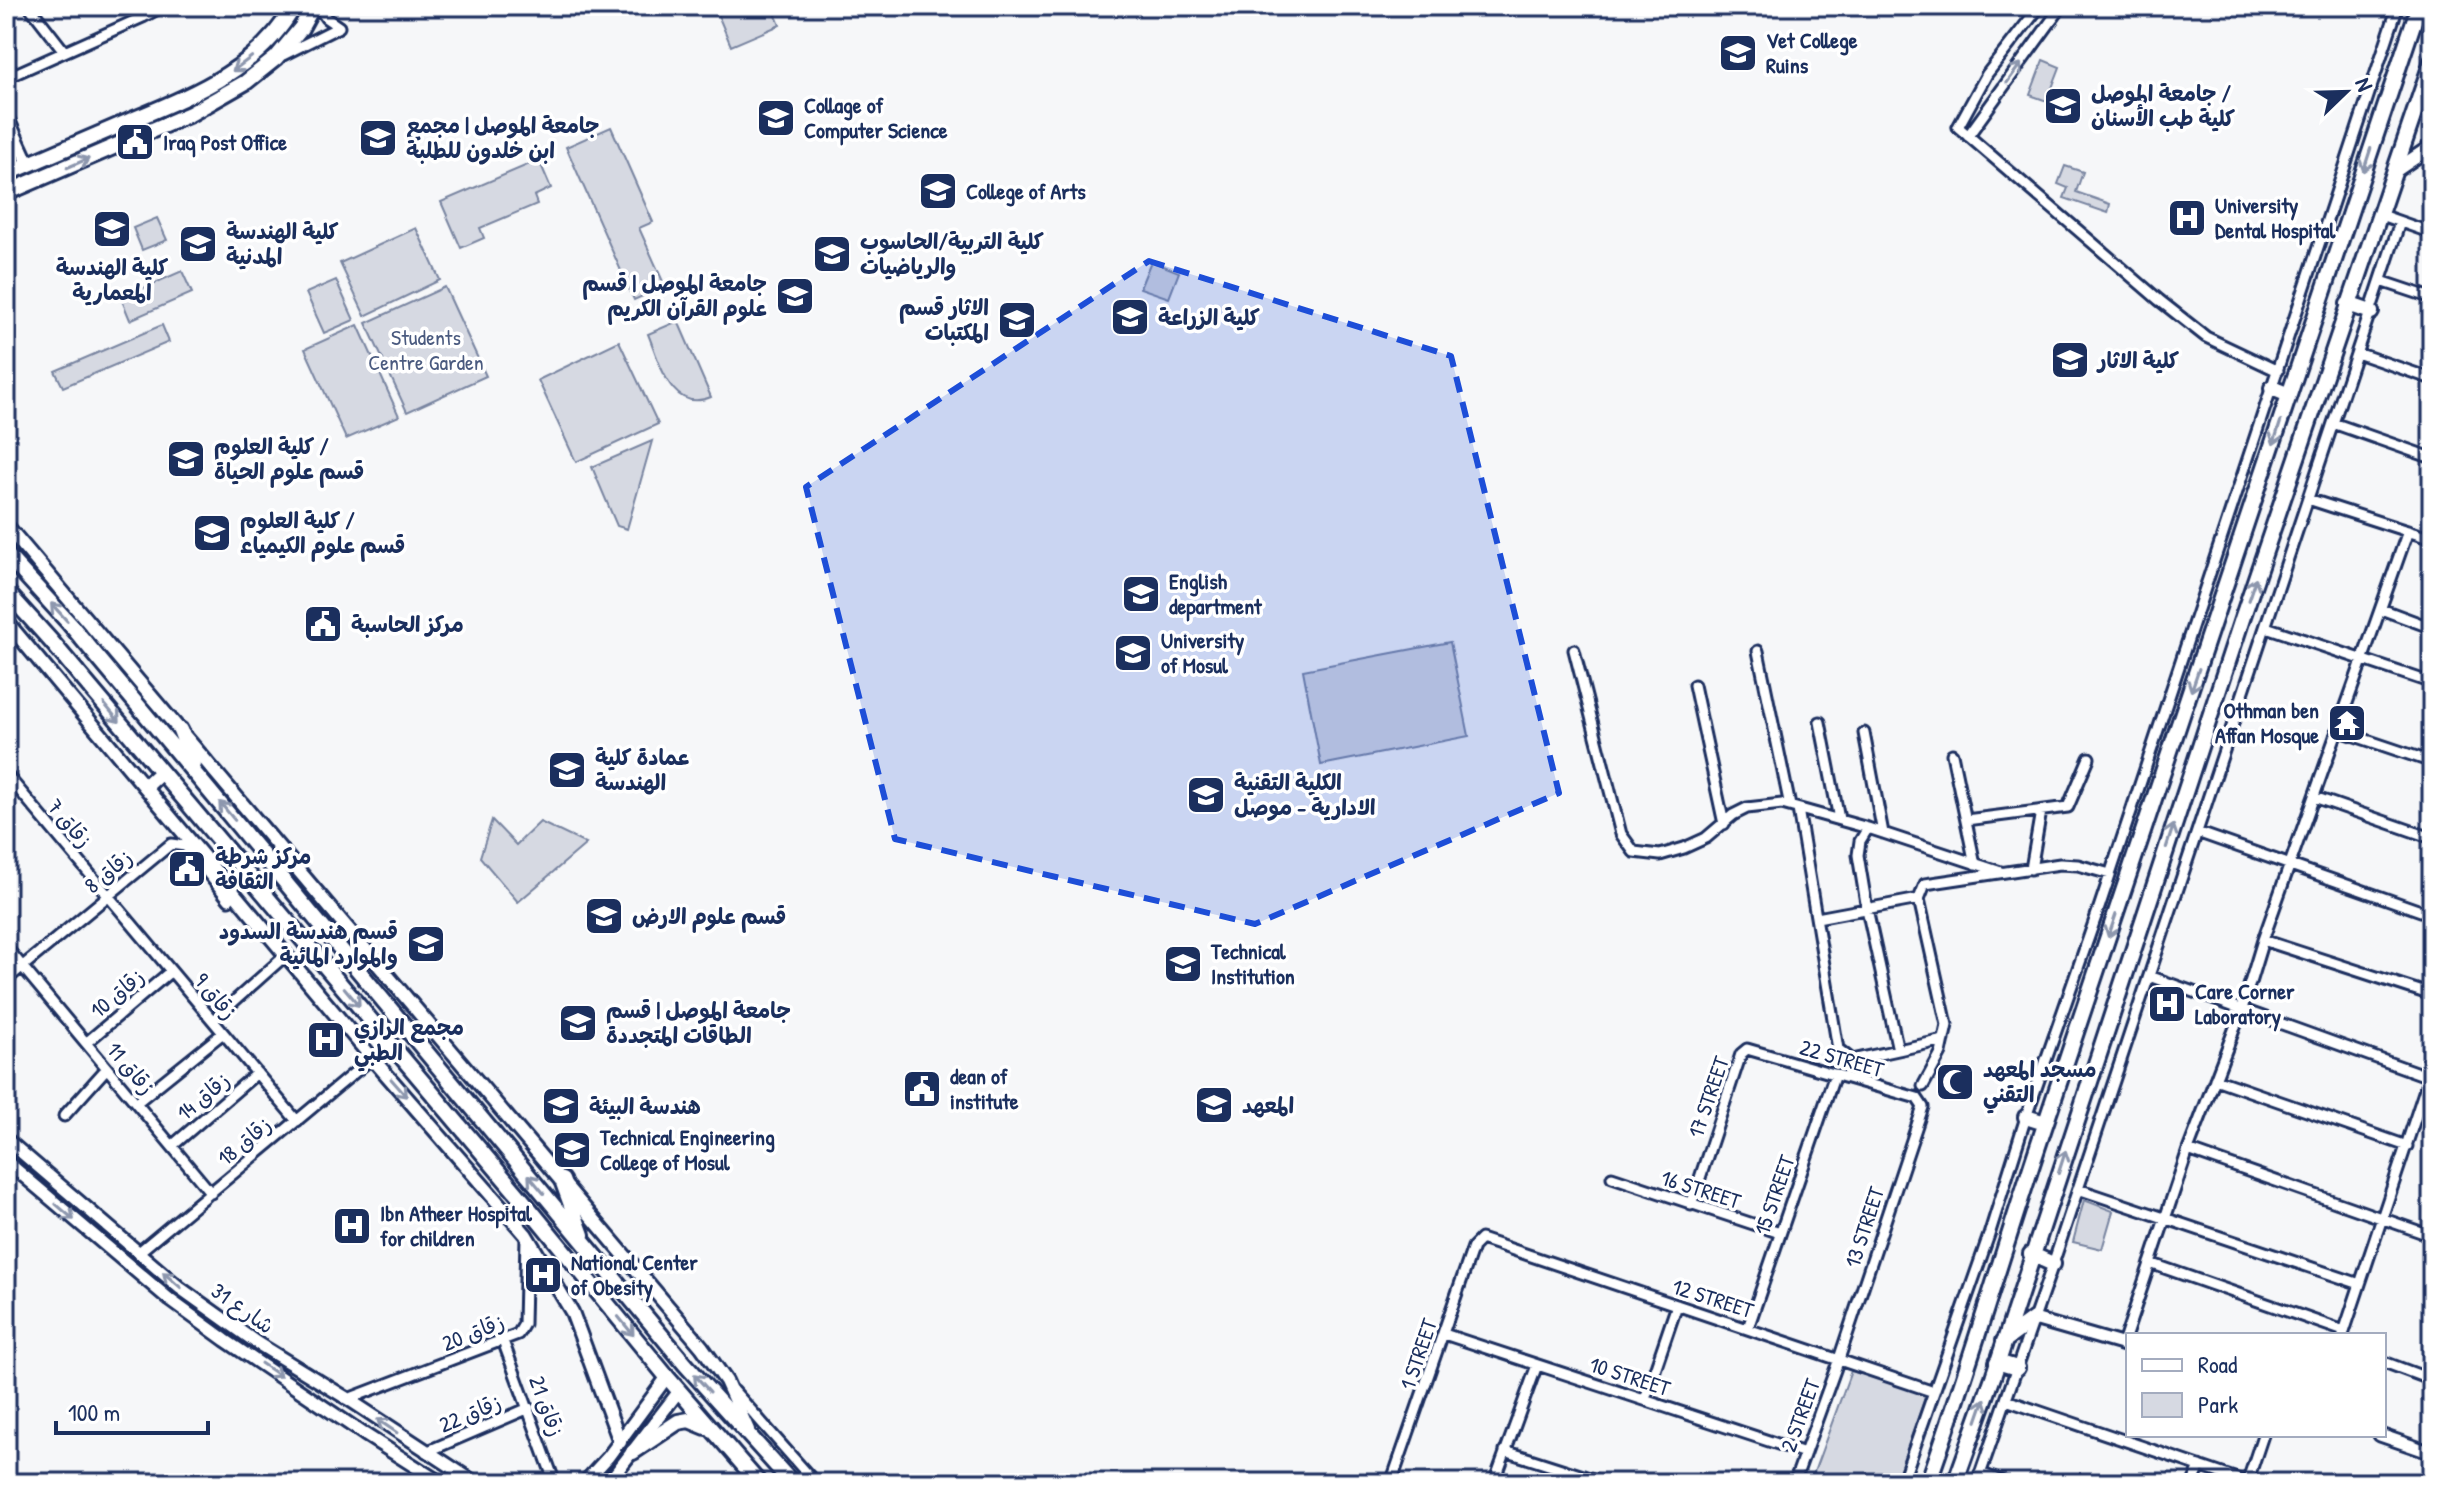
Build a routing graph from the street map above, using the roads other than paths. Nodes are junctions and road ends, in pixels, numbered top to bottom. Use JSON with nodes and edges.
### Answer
{"nodes":[{"id":1,"x":29,"y":6,"type":"edge"},
{"id":2,"x":163,"y":6,"type":"edge"},
{"id":3,"x":294,"y":6,"type":"edge"},
{"id":4,"x":315,"y":6,"type":"edge"},
{"id":5,"x":2040,"y":6,"type":"edge"},
{"id":6,"x":2062,"y":6,"type":"edge"},
{"id":7,"x":2398,"y":6,"type":"edge"},
{"id":8,"x":2419,"y":6,"type":"edge"},
{"id":9,"x":64,"y":51,"type":"junction"},
{"id":10,"x":276,"y":58,"type":"junction"},
{"id":11,"x":2432,"y":61,"type":"edge"},
{"id":12,"x":6,"y":78,"type":"edge"},
{"id":13,"x":6,"y":115,"type":"edge"},
{"id":14,"x":1968,"y":136,"type":"junction"},
{"id":15,"x":2432,"y":146,"type":"edge"},
{"id":16,"x":29,"y":165,"type":"junction"},
{"id":17,"x":2395,"y":171,"type":"junction"},
{"id":18,"x":6,"y":174,"type":"edge"},
{"id":19,"x":6,"y":193,"type":"edge"},
{"id":20,"x":2378,"y":214,"type":"junction"},
{"id":21,"x":2400,"y":222,"type":"junction"},
{"id":22,"x":2432,"y":233,"type":"edge"},
{"id":23,"x":2381,"y":281,"type":"junction"},
{"id":24,"x":2432,"y":298,"type":"edge"},
{"id":25,"x":2348,"y":304,"type":"junction"},
{"id":26,"x":2371,"y":312,"type":"junction"},
{"id":27,"x":2357,"y":353,"type":"junction"},
{"id":28,"x":2278,"y":371,"type":"junction"},
{"id":29,"x":2432,"y":379,"type":"edge"},
{"id":30,"x":2272,"y":388,"type":"junction"},
{"id":31,"x":2289,"y":395,"type":"junction"},
{"id":32,"x":2333,"y":423,"type":"junction"},
{"id":33,"x":2432,"y":458,"type":"edge"},
{"id":34,"x":2308,"y":499,"type":"junction"},
{"id":35,"x":6,"y":525,"type":"edge"},
{"id":36,"x":2408,"y":531,"type":"junction"},
{"id":37,"x":2432,"y":539,"type":"edge"},
{"id":38,"x":6,"y":554,"type":"edge"},
{"id":39,"x":6,"y":591,"type":"edge"},
{"id":40,"x":2381,"y":609,"type":"junction"},
{"id":41,"x":2219,"y":610,"type":"junction"},
{"id":42,"x":2242,"y":619,"type":"junction"},
{"id":43,"x":6,"y":621,"type":"edge"},
{"id":44,"x":2266,"y":627,"type":"junction"},
{"id":45,"x":2432,"y":628,"type":"edge"},
{"id":46,"x":1574,"y":650,"type":"dead end"},
{"id":47,"x":1758,"y":651,"type":"dead end"},
{"id":48,"x":2363,"y":658,"type":"junction"},
{"id":49,"x":2432,"y":683,"type":"edge"},
{"id":50,"x":1694,"y":685,"type":"dead end"},
{"id":51,"x":1820,"y":722,"type":"dead end"},
{"id":52,"x":180,"y":730,"type":"junction"},
{"id":53,"x":2337,"y":730,"type":"junction"},
{"id":54,"x":1864,"y":733,"type":"dead end"},
{"id":55,"x":1952,"y":754,"type":"dead end"},
{"id":56,"x":2089,"y":758,"type":"dead end"},
{"id":57,"x":2432,"y":762,"type":"edge"},
{"id":58,"x":161,"y":772,"type":"junction"},
{"id":59,"x":6,"y":774,"type":"edge"},
{"id":60,"x":197,"y":776,"type":"junction"},
{"id":61,"x":146,"y":786,"type":"junction"},
{"id":62,"x":2314,"y":797,"type":"junction"},
{"id":63,"x":1794,"y":808,"type":"junction"},
{"id":64,"x":2041,"y":811,"type":"junction"},
{"id":65,"x":1839,"y":819,"type":"junction"},
{"id":66,"x":1966,"y":820,"type":"junction"},
{"id":67,"x":1724,"y":824,"type":"junction"},
{"id":68,"x":1868,"y":828,"type":"junction"},
{"id":69,"x":2197,"y":832,"type":"junction"},
{"id":70,"x":1883,"y":833,"type":"junction"},
{"id":71,"x":2432,"y":838,"type":"edge"},
{"id":72,"x":1975,"y":864,"type":"junction"},
{"id":73,"x":2289,"y":866,"type":"junction"},
{"id":74,"x":2031,"y":869,"type":"junction"},
{"id":75,"x":2001,"y":872,"type":"junction"},
{"id":76,"x":2110,"y":874,"type":"junction"},
{"id":77,"x":107,"y":895,"type":"junction"},
{"id":78,"x":1919,"y":899,"type":"junction"},
{"id":79,"x":229,"y":900,"type":"dead end"},
{"id":80,"x":1867,"y":909,"type":"junction"},
{"id":81,"x":2432,"y":915,"type":"edge"},
{"id":82,"x":1817,"y":918,"type":"junction"},
{"id":83,"x":2263,"y":940,"type":"junction"},
{"id":84,"x":6,"y":947,"type":"edge"},
{"id":85,"x":286,"y":955,"type":"junction"},
{"id":86,"x":22,"y":967,"type":"junction"},
{"id":87,"x":171,"y":971,"type":"junction"},
{"id":88,"x":2149,"y":976,"type":"junction"},
{"id":89,"x":6,"y":980,"type":"edge"},
{"id":90,"x":2432,"y":995,"type":"edge"},
{"id":91,"x":2242,"y":1009,"type":"junction"},
{"id":92,"x":213,"y":1020,"type":"junction"},
{"id":93,"x":223,"y":1033,"type":"junction"},
{"id":94,"x":1944,"y":1040,"type":"junction"},
{"id":95,"x":86,"y":1043,"type":"junction"},
{"id":96,"x":1747,"y":1049,"type":"joint"},
{"id":97,"x":1898,"y":1050,"type":"junction"},
{"id":98,"x":372,"y":1058,"type":"junction"},
{"id":99,"x":107,"y":1068,"type":"junction"},
{"id":100,"x":257,"y":1073,"type":"junction"},
{"id":101,"x":1835,"y":1074,"type":"junction"},
{"id":102,"x":2431,"y":1077,"type":"edge"},
{"id":103,"x":2215,"y":1079,"type":"junction"},
{"id":104,"x":1923,"y":1086,"type":"dead end"},
{"id":105,"x":136,"y":1103,"type":"junction"},
{"id":106,"x":1923,"y":1107,"type":"joint"},
{"id":107,"x":64,"y":1116,"type":"dead end"},
{"id":108,"x":2026,"y":1117,"type":"junction"},
{"id":109,"x":297,"y":1121,"type":"junction"},
{"id":110,"x":2045,"y":1123,"type":"junction"},
{"id":111,"x":6,"y":1139,"type":"edge"},
{"id":112,"x":172,"y":1146,"type":"junction"},
{"id":113,"x":2407,"y":1146,"type":"junction"},
{"id":114,"x":2188,"y":1150,"type":"junction"},
{"id":115,"x":6,"y":1161,"type":"edge"},
{"id":116,"x":1612,"y":1177,"type":"dead end"},
{"id":117,"x":562,"y":1180,"type":"junction"},
{"id":118,"x":2078,"y":1189,"type":"junction"},
{"id":119,"x":211,"y":1193,"type":"junction"},
{"id":120,"x":524,"y":1202,"type":"junction"},
{"id":121,"x":1691,"y":1205,"type":"junction"},
{"id":122,"x":510,"y":1216,"type":"junction"},
{"id":123,"x":2166,"y":1220,"type":"junction"},
{"id":124,"x":2382,"y":1220,"type":"junction"},
{"id":125,"x":1780,"y":1233,"type":"junction"},
{"id":126,"x":2431,"y":1234,"type":"edge"},
{"id":127,"x":526,"y":1235,"type":"junction"},
{"id":128,"x":1481,"y":1239,"type":"joint"},
{"id":129,"x":584,"y":1243,"type":"junction"},
{"id":130,"x":139,"y":1252,"type":"junction"},
{"id":131,"x":2031,"y":1254,"type":"junction"},
{"id":132,"x":2150,"y":1263,"type":"junction"},
{"id":133,"x":2053,"y":1264,"type":"junction"},
{"id":134,"x":2360,"y":1284,"type":"junction"},
{"id":135,"x":1677,"y":1305,"type":"junction"},
{"id":136,"x":2034,"y":1319,"type":"junction"},
{"id":137,"x":1748,"y":1328,"type":"junction"},
{"id":138,"x":2129,"y":1333,"type":"edge"},
{"id":139,"x":2343,"y":1333,"type":"edge"},
{"id":140,"x":1444,"y":1334,"type":"junction"},
{"id":141,"x":503,"y":1341,"type":"junction"},
{"id":142,"x":2004,"y":1342,"type":"junction"},
{"id":143,"x":2125,"y":1345,"type":"edge"},
{"id":144,"x":1839,"y":1359,"type":"junction"},
{"id":145,"x":2432,"y":1359,"type":"edge"},
{"id":146,"x":1997,"y":1362,"type":"junction"},
{"id":147,"x":2386,"y":1363,"type":"edge"},
{"id":148,"x":1537,"y":1365,"type":"junction"},
{"id":149,"x":2017,"y":1368,"type":"junction"},
{"id":150,"x":667,"y":1377,"type":"junction"},
{"id":151,"x":2429,"y":1379,"type":"edge"},
{"id":152,"x":726,"y":1381,"type":"junction"},
{"id":153,"x":679,"y":1391,"type":"junction"},
{"id":154,"x":1934,"y":1392,"type":"junction"},
{"id":155,"x":348,"y":1399,"type":"junction"},
{"id":156,"x":1645,"y":1399,"type":"junction"},
{"id":157,"x":2006,"y":1400,"type":"junction"},
{"id":158,"x":529,"y":1408,"type":"junction"},
{"id":159,"x":713,"y":1431,"type":"junction"},
{"id":160,"x":750,"y":1437,"type":"junction"},
{"id":161,"x":2262,"y":1437,"type":"edge"},
{"id":162,"x":2386,"y":1437,"type":"edge"},
{"id":163,"x":620,"y":1442,"type":"junction"},
{"id":164,"x":1505,"y":1451,"type":"junction"},
{"id":165,"x":426,"y":1452,"type":"junction"},
{"id":166,"x":633,"y":1452,"type":"junction"},
{"id":167,"x":1805,"y":1453,"type":"junction"},
{"id":168,"x":2432,"y":1453,"type":"edge"},
{"id":169,"x":608,"y":1457,"type":"junction"},
{"id":170,"x":2200,"y":1466,"type":"junction"},
{"id":171,"x":451,"y":1467,"type":"junction"},
{"id":172,"x":621,"y":1469,"type":"junction"},
{"id":173,"x":1979,"y":1478,"type":"edge"},
{"id":174,"x":441,"y":1483,"type":"edge"},
{"id":175,"x":476,"y":1483,"type":"edge"},
{"id":176,"x":555,"y":1483,"type":"edge"},
{"id":177,"x":584,"y":1483,"type":"edge"},
{"id":178,"x":608,"y":1483,"type":"edge"},
{"id":179,"x":759,"y":1483,"type":"edge"},
{"id":180,"x":792,"y":1483,"type":"edge"},
{"id":181,"x":817,"y":1483,"type":"edge"},
{"id":182,"x":1391,"y":1483,"type":"edge"},
{"id":183,"x":1494,"y":1483,"type":"edge"},
{"id":184,"x":1605,"y":1483,"type":"edge"},
{"id":185,"x":1794,"y":1483,"type":"edge"},
{"id":186,"x":1902,"y":1483,"type":"edge"},
{"id":187,"x":1928,"y":1483,"type":"edge"},
{"id":188,"x":1955,"y":1483,"type":"edge"},
{"id":189,"x":2006,"y":1483,"type":"edge"},
{"id":190,"x":2193,"y":1483,"type":"edge"},
{"id":191,"x":2248,"y":1483,"type":"edge"}],
"edges":[{"from":1,"to":9,"type":"street"},
{"from":2,"to":9,"type":"street"},
{"from":3,"to":16,"type":"main road","one_way":true},
{"from":4,"to":10,"type":"main road"},
{"from":4,"to":10,"type":"street"},
{"from":5,"to":14,"type":"street"},
{"from":14,"to":6,"type":"street","one_way":true},
{"from":7,"to":28,"type":"street"},
{"from":8,"to":31,"type":"main road","one_way":true},
{"from":9,"to":12,"type":"street"},
{"from":19,"to":10,"type":"main road","one_way":true},
{"from":11,"to":17,"type":"main road"},
{"from":13,"to":16,"type":"street"},
{"from":14,"to":28,"type":"street"},
{"from":15,"to":17,"type":"main road"},
{"from":16,"to":18,"type":"main road"},
{"from":17,"to":20,"type":"main road"},
{"from":20,"to":21,"type":"street"},
{"from":20,"to":25,"type":"main road"},
{"from":21,"to":22,"type":"street"},
{"from":21,"to":23,"type":"street"},
{"from":23,"to":24,"type":"street"},
{"from":23,"to":26,"type":"street"},
{"from":25,"to":26,"type":"main road"},
{"from":42,"to":25,"type":"main road","one_way":true},
{"from":26,"to":27,"type":"street"},
{"from":27,"to":29,"type":"street"},
{"from":27,"to":32,"type":"street"},
{"from":28,"to":30,"type":"street"},
{"from":30,"to":31,"type":"main road"},
{"from":30,"to":76,"type":"street"},
{"from":31,"to":41,"type":"main road","one_way":true},
{"from":32,"to":33,"type":"street"},
{"from":32,"to":34,"type":"street"},
{"from":34,"to":36,"type":"street"},
{"from":34,"to":44,"type":"street"},
{"from":35,"to":52,"type":"main road"},
{"from":36,"to":37,"type":"street"},
{"from":36,"to":40,"type":"street"},
{"from":60,"to":38,"type":"main road","one_way":true},
{"from":39,"to":58,"type":"main road","one_way":true},
{"from":40,"to":45,"type":"street"},
{"from":40,"to":48,"type":"street"},
{"from":41,"to":42,"type":"main road"},
{"from":41,"to":110,"type":"main road","one_way":true},
{"from":131,"to":42,"type":"main road","one_way":true},
{"from":43,"to":61,"type":"main road"},
{"from":44,"to":48,"type":"street"},
{"from":44,"to":69,"type":"street"},
{"from":46,"to":67,"type":"street"},
{"from":47,"to":63,"type":"street"},
{"from":48,"to":49,"type":"street"},
{"from":48,"to":53,"type":"street"},
{"from":50,"to":67,"type":"street"},
{"from":51,"to":65,"type":"street"},
{"from":52,"to":60,"type":"main road"},
{"from":52,"to":117,"type":"main road"},
{"from":53,"to":57,"type":"street"},
{"from":53,"to":62,"type":"street"},
{"from":54,"to":70,"type":"street"},
{"from":55,"to":66,"type":"street"},
{"from":56,"to":64,"type":"street"},
{"from":58,"to":61,"type":"main road"},
{"from":58,"to":120,"type":"main road","one_way":true},
{"from":59,"to":77,"type":"street","name":"زقاق 7"},
{"from":129,"to":60,"type":"main road","one_way":true},
{"from":61,"to":85,"type":"main road"},
{"from":62,"to":71,"type":"street"},
{"from":62,"to":73,"type":"street"},
{"from":63,"to":65,"type":"street"},
{"from":63,"to":67,"type":"street"},
{"from":63,"to":82,"type":"street"},
{"from":64,"to":66,"type":"street"},
{"from":64,"to":74,"type":"street"},
{"from":65,"to":68,"type":"street"},
{"from":66,"to":72,"type":"street"},
{"from":68,"to":70,"type":"street"},
{"from":68,"to":80,"type":"street"},
{"from":69,"to":73,"type":"street"},
{"from":69,"to":88,"type":"street"},
{"from":70,"to":72,"type":"street"},
{"from":72,"to":75,"type":"street"},
{"from":73,"to":81,"type":"street"},
{"from":73,"to":83,"type":"street"},
{"from":74,"to":75,"type":"street"},
{"from":74,"to":76,"type":"street"},
{"from":75,"to":78,"type":"street"},
{"from":76,"to":108,"type":"street"},
{"from":77,"to":79,"type":"street","name":"زقاق 8"},
{"from":77,"to":86,"type":"street","name":"زقاق 8"},
{"from":77,"to":87,"type":"street","name":"زقاق 9"},
{"from":78,"to":80,"type":"street"},
{"from":78,"to":94,"type":"street"},
{"from":80,"to":82,"type":"street"},
{"from":80,"to":97,"type":"street"},
{"from":82,"to":97,"type":"street"},
{"from":83,"to":90,"type":"street"},
{"from":83,"to":91,"type":"street"},
{"from":84,"to":86,"type":"street","name":"زقاق 11"},
{"from":85,"to":92,"type":"street"},
{"from":85,"to":98,"type":"main road"},
{"from":86,"to":89,"type":"street","name":"زقاق 8"},
{"from":86,"to":95,"type":"street","name":"زقاق 11"},
{"from":87,"to":92,"type":"street","name":"زقاق 9"},
{"from":87,"to":95,"type":"street","name":"زقاق 10"},
{"from":88,"to":91,"type":"street"},
{"from":88,"to":118,"type":"street"},
{"from":91,"to":102,"type":"street"},
{"from":91,"to":103,"type":"street"},
{"from":92,"to":93,"type":"street","name":"زقاق 9"},
{"from":93,"to":100,"type":"street","name":"زقاق 9"},
{"from":93,"to":105,"type":"street"},
{"from":94,"to":97,"type":"street"},
{"from":94,"to":104,"type":"street"},
{"from":95,"to":99,"type":"street","name":"زقاق 11"},
{"from":96,"to":101,"type":"street","name":"22 STREET"},
{"from":96,"to":121,"type":"street","name":"17 STREET"},
{"from":98,"to":109,"type":"street","name":"زقاق 18"},
{"from":98,"to":122,"type":"main road","one_way":true},
{"from":99,"to":105,"type":"street","name":"زقاق 11"},
{"from":99,"to":107,"type":"street"},
{"from":100,"to":109,"type":"street","name":"زقاق 9"},
{"from":100,"to":112,"type":"street","name":"زقاق 14"},
{"from":101,"to":106,"type":"street","name":"22 STREET"},
{"from":101,"to":125,"type":"street","name":"15 STREET"},
{"from":102,"to":113,"type":"street"},
{"from":103,"to":113,"type":"street"},
{"from":103,"to":114,"type":"street"},
{"from":105,"to":112,"type":"street","name":"زقاق 11"},
{"from":106,"to":144,"type":"street","name":"13 STREET"},
{"from":108,"to":110,"type":"main road"},
{"from":108,"to":154,"type":"street"},
{"from":109,"to":119,"type":"street","name":"زقاق 18"},
{"from":110,"to":187,"type":"main road"},
{"from":111,"to":130,"type":"street","name":"شارع 31"},
{"from":112,"to":119,"type":"street","name":"زقاق 11"},
{"from":113,"to":124,"type":"street"},
{"from":114,"to":123,"type":"street"},
{"from":114,"to":124,"type":"street"},
{"from":115,"to":174,"type":"street","name":"شارع 31","one_way":true},
{"from":116,"to":121,"type":"street","name":"16 STREET"},
{"from":117,"to":129,"type":"main road"},
{"from":117,"to":152,"type":"main road"},
{"from":118,"to":123,"type":"street"},
{"from":118,"to":133,"type":"street"},
{"from":119,"to":130,"type":"street","name":"زقاق 18"},
{"from":120,"to":122,"type":"main road"},
{"from":120,"to":150,"type":"main road","one_way":true},
{"from":121,"to":125,"type":"street","name":"16 STREET"},
{"from":122,"to":127,"type":"main road"},
{"from":123,"to":132,"type":"street"},
{"from":123,"to":134,"type":"street"},
{"from":124,"to":126,"type":"street"},
{"from":124,"to":134,"type":"street"},
{"from":125,"to":137,"type":"street","name":"15 STREET"},
{"from":127,"to":141,"type":"street","name":"زقاق 20"},
{"from":127,"to":163,"type":"main road"},
{"from":128,"to":135,"type":"street","name":"12 STREET"},
{"from":128,"to":140,"type":"street","name":"1 STREET"},
{"from":160,"to":129,"type":"main road","one_way":true},
{"from":155,"to":130,"type":"street","name":"شارع 31","one_way":true},
{"from":131,"to":133,"type":"main road"},
{"from":131,"to":142,"type":"main road"},
{"from":132,"to":138,"type":"street"},
{"from":132,"to":139,"type":"street"},
{"from":133,"to":136,"type":"street"},
{"from":134,"to":139,"type":"street"},
{"from":135,"to":137,"type":"street","name":"12 STREET"},
{"from":135,"to":156,"type":"street"},
{"from":136,"to":142,"type":"main road"},
{"from":136,"to":143,"type":"street"},
{"from":136,"to":149,"type":"street"},
{"from":137,"to":144,"type":"street","name":"12 STREET"},
{"from":140,"to":148,"type":"street","name":"10 STREET"},
{"from":140,"to":182,"type":"street","name":"1 STREET"},
{"from":141,"to":155,"type":"street","name":"زقاق 20"},
{"from":141,"to":158,"type":"street","name":"زقاق 21"},
{"from":142,"to":146,"type":"main road"},
{"from":144,"to":154,"type":"street","name":"12 STREET"},
{"from":144,"to":167,"type":"street","name":"2 STREET"},
{"from":145,"to":151,"type":"street"},
{"from":146,"to":149,"type":"main road"},
{"from":188,"to":146,"type":"main road","one_way":true},
{"from":147,"to":151,"type":"street"},
{"from":148,"to":156,"type":"street","name":"10 STREET"},
{"from":148,"to":164,"type":"street"},
{"from":149,"to":157,"type":"street"},
{"from":150,"to":153,"type":"main road"},
{"from":150,"to":163,"type":"street"},
{"from":152,"to":160,"type":"main road"},
{"from":152,"to":181,"type":"street"},
{"from":153,"to":159,"type":"main road"},
{"from":153,"to":166,"type":"street"},
{"from":154,"to":186,"type":"street"},
{"from":165,"to":155,"type":"street","name":"شارع 31","one_way":true},
{"from":156,"to":167,"type":"street","name":"10 STREET"},
{"from":157,"to":170,"type":"street"},
{"from":157,"to":173,"type":"street"},
{"from":158,"to":165,"type":"street","name":"زقاق 22"},
{"from":158,"to":176,"type":"street","name":"زقاق 21"},
{"from":159,"to":166,"type":"main road"},
{"from":159,"to":179,"type":"main road"},
{"from":160,"to":180,"type":"main road"},
{"from":161,"to":191,"type":"street"},
{"from":162,"to":168,"type":"street"},
{"from":163,"to":169,"type":"street"},
{"from":164,"to":183,"type":"street"},
{"from":164,"to":184,"type":"street"},
{"from":165,"to":171,"type":"street","name":"شارع 31"},
{"from":166,"to":172,"type":"street"},
{"from":167,"to":185,"type":"street","name":"2 STREET"},
{"from":169,"to":172,"type":"street"},
{"from":169,"to":177,"type":"street"},
{"from":170,"to":190,"type":"street"},
{"from":170,"to":191,"type":"street"},
{"from":171,"to":174,"type":"street"},
{"from":171,"to":175,"type":"street","name":"شارع 31"},
{"from":172,"to":178,"type":"street"},
{"from":173,"to":189,"type":"street"}]}
